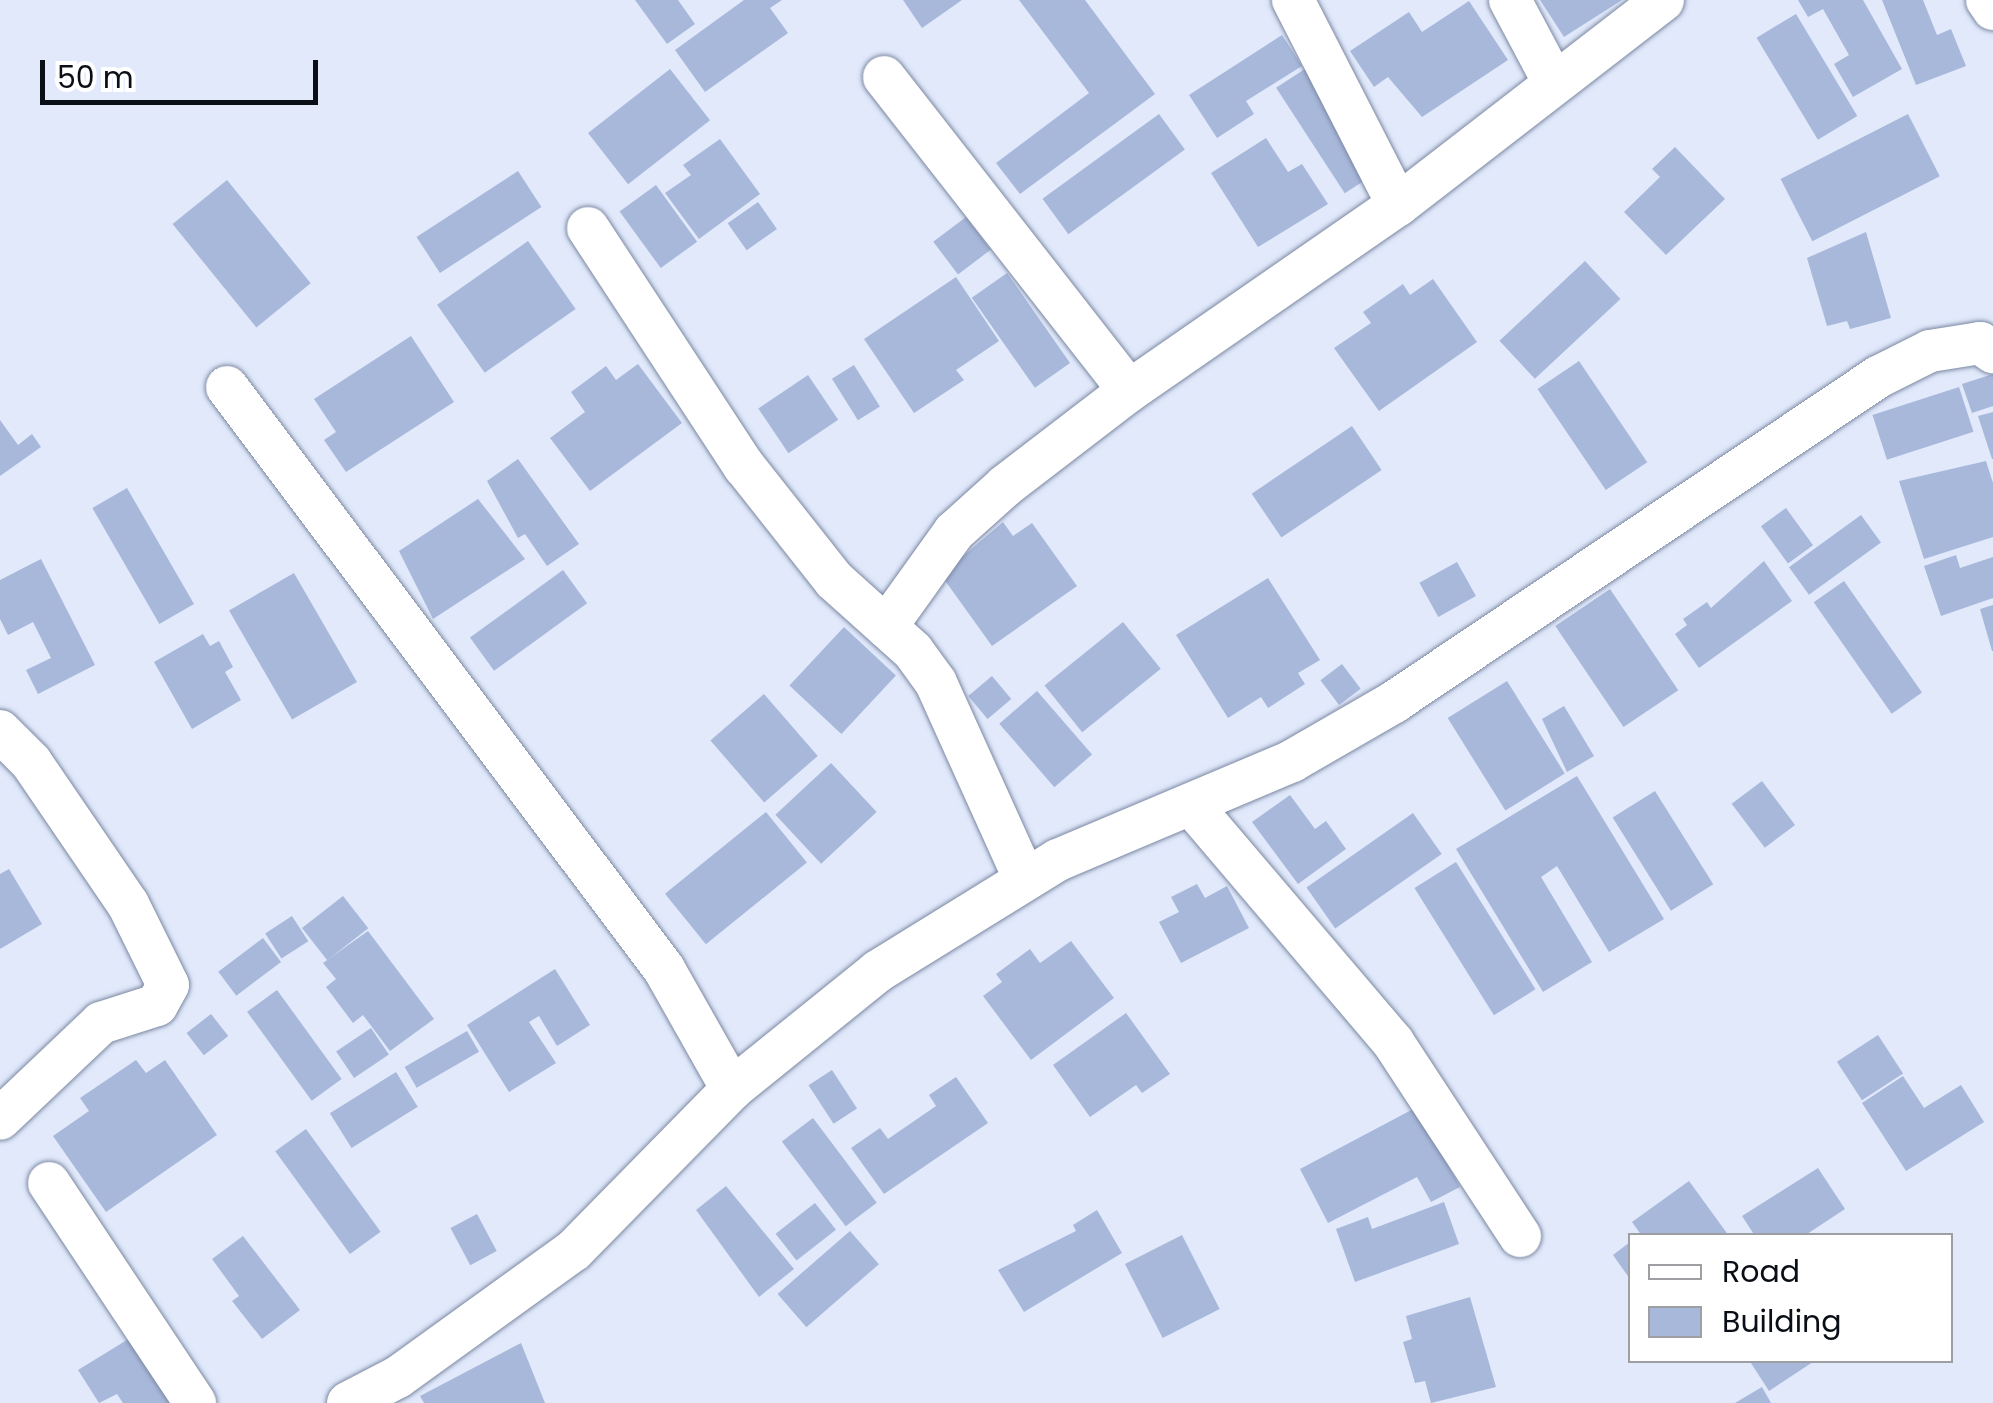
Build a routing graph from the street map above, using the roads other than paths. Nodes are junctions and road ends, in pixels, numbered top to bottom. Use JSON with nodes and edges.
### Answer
{"nodes":[{"id":1,"x":1293,"y":0,"type":"edge"},
{"id":2,"x":1510,"y":0,"type":"edge"},
{"id":3,"x":1663,"y":0,"type":"edge"},
{"id":4,"x":1987,"y":0,"type":"edge"},
{"id":5,"x":1993,"y":9,"type":"edge"},
{"id":6,"x":884,"y":77,"type":"dead end"},
{"id":7,"x":1553,"y":81,"type":"junction"},
{"id":8,"x":1398,"y":205,"type":"junction"},
{"id":9,"x":588,"y":228,"type":"dead end"},
{"id":10,"x":1993,"y":352,"type":"edge"},
{"id":11,"x":227,"y":387,"type":"dead end"},
{"id":12,"x":1129,"y":391,"type":"junction"},
{"id":13,"x":886,"y":627,"type":"junction"},
{"id":14,"x":0,"y":731,"type":"edge"},
{"id":15,"x":1193,"y":807,"type":"junction"},
{"id":16,"x":1024,"y":878,"type":"junction"},
{"id":17,"x":732,"y":1089,"type":"junction"},
{"id":18,"x":0,"y":1119,"type":"edge"},
{"id":19,"x":49,"y":1183,"type":"dead end"},
{"id":20,"x":1520,"y":1236,"type":"dead end"},
{"id":21,"x":195,"y":1403,"type":"edge"},
{"id":22,"x":348,"y":1403,"type":"edge"}],
"edges":[{"from":1,"to":8,"type":"street"},
{"from":2,"to":7,"type":"street"},
{"from":3,"to":7,"type":"street"},
{"from":4,"to":5,"type":"street"},
{"from":6,"to":12,"type":"street"},
{"from":7,"to":8,"type":"street"},
{"from":8,"to":12,"type":"street"},
{"from":9,"to":13,"type":"street"},
{"from":10,"to":15,"type":"street"},
{"from":11,"to":17,"type":"street"},
{"from":12,"to":13,"type":"street"},
{"from":13,"to":16,"type":"street"},
{"from":14,"to":18,"type":"street"},
{"from":15,"to":16,"type":"street"},
{"from":15,"to":20,"type":"street"},
{"from":16,"to":17,"type":"street"},
{"from":17,"to":22,"type":"street"},
{"from":19,"to":21,"type":"street"}]}
